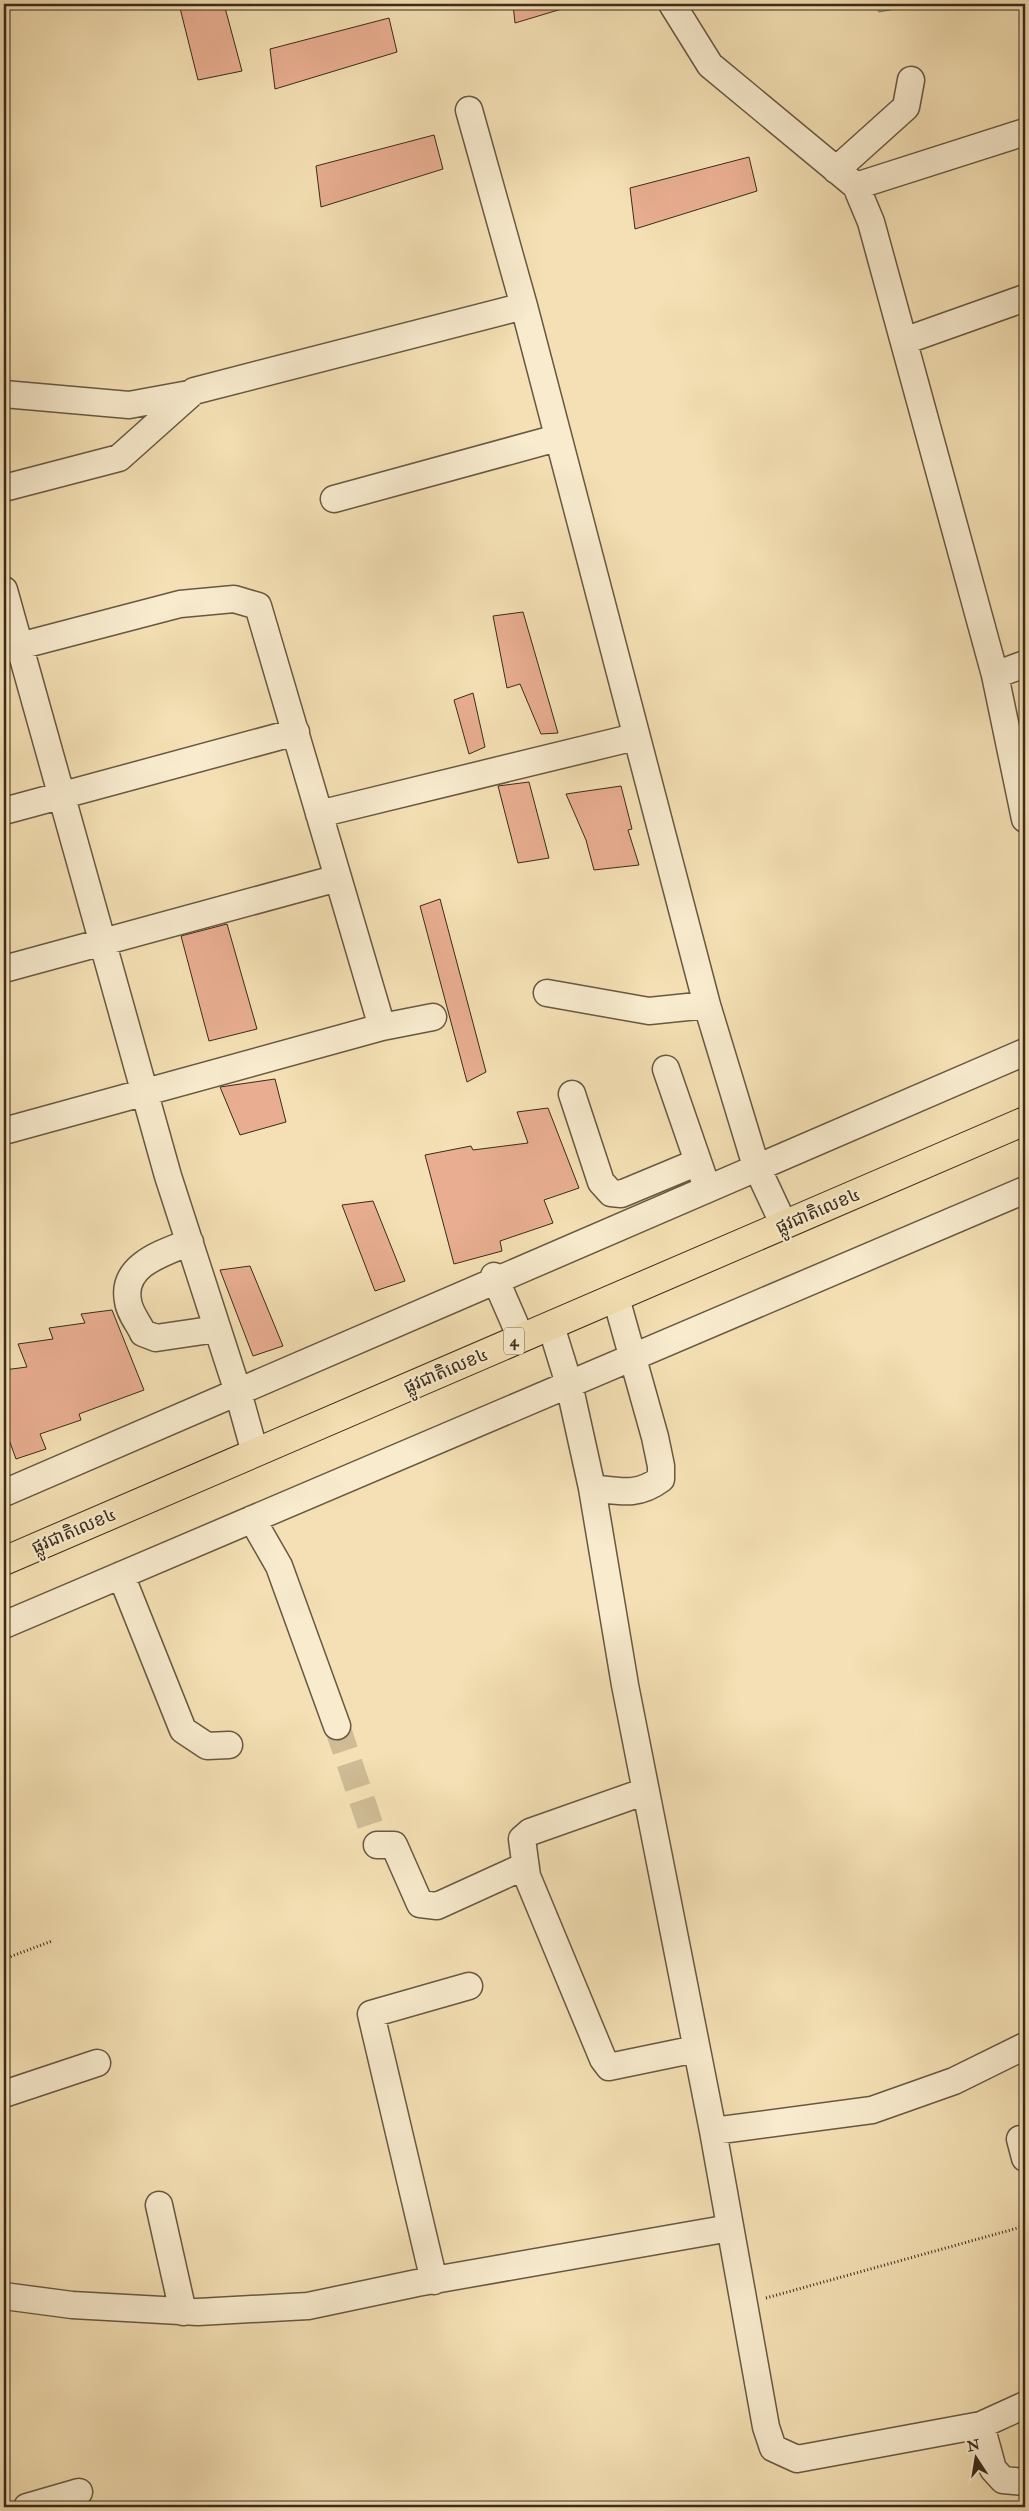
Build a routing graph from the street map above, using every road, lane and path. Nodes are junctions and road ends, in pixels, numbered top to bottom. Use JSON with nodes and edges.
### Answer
{"nodes":[{"id":1,"x":672,"y":4,"type":"edge"},
{"id":2,"x":911,"y":80,"type":"dead end"},
{"id":3,"x":469,"y":110,"type":"dead end"},
{"id":4,"x":1025,"y":132,"type":"edge"},
{"id":5,"x":836,"y":170,"type":"junction"},
{"id":6,"x":856,"y":186,"type":"junction"},
{"id":7,"x":1025,"y":298,"type":"edge"},
{"id":8,"x":524,"y":306,"type":"junction"},
{"id":9,"x":904,"y":341,"type":"junction"},
{"id":10,"x":4,"y":394,"type":"edge"},
{"id":11,"x":190,"y":394,"type":"junction"},
{"id":12,"x":558,"y":438,"type":"junction"},
{"id":13,"x":4,"y":488,"type":"edge"},
{"id":14,"x":334,"y":499,"type":"dead end"},
{"id":15,"x":4,"y":590,"type":"edge"},
{"id":16,"x":12,"y":648,"type":"edge"},
{"id":17,"x":1025,"y":664,"type":"edge"},
{"id":18,"x":995,"y":675,"type":"junction"},
{"id":19,"x":296,"y":732,"type":"junction"},
{"id":20,"x":635,"y":737,"type":"junction"},
{"id":21,"x":61,"y":795,"type":"junction"},
{"id":22,"x":4,"y":811,"type":"edge"},
{"id":23,"x":319,"y":814,"type":"junction"},
{"id":24,"x":1025,"y":819,"type":"edge"},
{"id":25,"x":338,"y":878,"type":"junction"},
{"id":26,"x":102,"y":943,"type":"junction"},
{"id":27,"x":4,"y":969,"type":"edge"},
{"id":28,"x":547,"y":993,"type":"dead end"},
{"id":29,"x":707,"y":1005,"type":"junction"},
{"id":30,"x":434,"y":1017,"type":"dead end"},
{"id":31,"x":382,"y":1027,"type":"junction"},
{"id":32,"x":1025,"y":1052,"type":"edge"},
{"id":33,"x":666,"y":1069,"type":"dead end"},
{"id":34,"x":144,"y":1092,"type":"junction"},
{"id":35,"x":572,"y":1094,"type":"dead end"},
{"id":36,"x":1025,"y":1122,"type":"edge"},
{"id":37,"x":4,"y":1131,"type":"edge"},
{"id":38,"x":698,"y":1162,"type":"junction"},
{"id":39,"x":757,"y":1167,"type":"junction"},
{"id":40,"x":708,"y":1189,"type":"junction"},
{"id":41,"x":1025,"y":1190,"type":"edge"},
{"id":42,"x":784,"y":1225,"type":"junction"},
{"id":43,"x":190,"y":1242,"type":"junction"},
{"id":44,"x":495,"y":1278,"type":"junction"},
{"id":45,"x":616,"y":1298,"type":"junction"},
{"id":46,"x":551,"y":1326,"type":"junction"},
{"id":47,"x":217,"y":1328,"type":"junction"},
{"id":48,"x":521,"y":1338,"type":"junction"},
{"id":49,"x":633,"y":1357,"type":"junction"},
{"id":50,"x":570,"y":1384,"type":"junction"},
{"id":51,"x":238,"y":1392,"type":"junction"},
{"id":52,"x":255,"y":1453,"type":"junction"},
{"id":53,"x":592,"y":1488,"type":"junction"},
{"id":54,"x":4,"y":1493,"type":"edge"},
{"id":55,"x":252,"y":1519,"type":"junction"},
{"id":56,"x":4,"y":1561,"type":"edge"},
{"id":57,"x":120,"y":1575,"type":"junction"},
{"id":58,"x":4,"y":1625,"type":"edge"},
{"id":59,"x":337,"y":1726,"type":"tunnel mouth"},
{"id":60,"x":229,"y":1745,"type":"dead end"},
{"id":61,"x":646,"y":1791,"type":"junction"},
{"id":62,"x":377,"y":1845,"type":"dead end"},
{"id":63,"x":526,"y":1876,"type":"junction"},
{"id":64,"x":52,"y":1941,"type":"dead end"},
{"id":65,"x":4,"y":1959,"type":"edge"},
{"id":66,"x":469,"y":1986,"type":"dead end"},
{"id":67,"x":1025,"y":2046,"type":"edge"},
{"id":68,"x":696,"y":2049,"type":"junction"},
{"id":69,"x":97,"y":2062,"type":"dead end"},
{"id":70,"x":4,"y":2094,"type":"edge"},
{"id":71,"x":713,"y":2130,"type":"junction"},
{"id":72,"x":159,"y":2206,"type":"dead end"},
{"id":73,"x":1025,"y":2226,"type":"edge"},
{"id":74,"x":730,"y":2228,"type":"junction"},
{"id":75,"x":434,"y":2281,"type":"junction"},
{"id":76,"x":4,"y":2296,"type":"edge"},
{"id":77,"x":743,"y":2304,"type":"junction"},
{"id":78,"x":183,"y":2312,"type":"junction"},
{"id":79,"x":1025,"y":2405,"type":"edge"},
{"id":80,"x":980,"y":2425,"type":"junction"},
{"id":81,"x":1025,"y":2482,"type":"edge"},
{"id":82,"x":79,"y":2492,"type":"dead end"},
{"id":83,"x":26,"y":2507,"type":"edge"}],
"edges":[{"from":1,"to":5,"type":"street"},
{"from":2,"to":5,"type":"street"},
{"from":3,"to":8,"type":"street"},
{"from":4,"to":6,"type":"street"},
{"from":5,"to":6,"type":"street"},
{"from":6,"to":9,"type":"street"},
{"from":7,"to":9,"type":"street"},
{"from":8,"to":11,"type":"street"},
{"from":8,"to":12,"type":"street"},
{"from":9,"to":18,"type":"street"},
{"from":10,"to":11,"type":"street"},
{"from":11,"to":13,"type":"street"},
{"from":12,"to":14,"type":"street"},
{"from":12,"to":20,"type":"street"},
{"from":15,"to":16,"type":"street"},
{"from":16,"to":19,"type":"street"},
{"from":16,"to":21,"type":"street"},
{"from":17,"to":18,"type":"street"},
{"from":18,"to":24,"type":"street"},
{"from":19,"to":21,"type":"street"},
{"from":19,"to":23,"type":"street"},
{"from":20,"to":23,"type":"street"},
{"from":20,"to":29,"type":"street"},
{"from":21,"to":22,"type":"street"},
{"from":21,"to":26,"type":"street"},
{"from":23,"to":25,"type":"street"},
{"from":25,"to":26,"type":"street"},
{"from":25,"to":31,"type":"street"},
{"from":26,"to":27,"type":"street"},
{"from":26,"to":34,"type":"street"},
{"from":28,"to":29,"type":"street"},
{"from":29,"to":39,"type":"street"},
{"from":30,"to":31,"type":"street"},
{"from":31,"to":34,"type":"street"},
{"from":32,"to":39,"type":"street"},
{"from":33,"to":38,"type":"street"},
{"from":34,"to":37,"type":"street"},
{"from":34,"to":43,"type":"street"},
{"from":35,"to":38,"type":"street"},
{"from":36,"to":42,"type":"highway","name":"ផ្លូវជាតិលេខ៤","number":"4"},
{"from":38,"to":40,"type":"street"},
{"from":39,"to":40,"type":"street"},
{"from":39,"to":42,"type":"street"},
{"from":40,"to":44,"type":"street"},
{"from":41,"to":49,"type":"street"},
{"from":42,"to":45,"type":"highway","name":"ផ្លូវជាតិលេខ៤","number":"4"},
{"from":43,"to":47,"type":"street"},
{"from":43,"to":47,"type":"street"},
{"from":44,"to":48,"type":"street"},
{"from":44,"to":51,"type":"street"},
{"from":45,"to":46,"type":"highway","name":"ផ្លូវជាតិលេខ៤","number":"4"},
{"from":45,"to":49,"type":"street"},
{"from":46,"to":48,"type":"highway","name":"ផ្លូវជាតិលេខ៤","number":"4"},
{"from":46,"to":50,"type":"street"},
{"from":47,"to":51,"type":"street"},
{"from":48,"to":52,"type":"highway","name":"ផ្លូវជាតិលេខ៤","number":"4"},
{"from":49,"to":50,"type":"street"},
{"from":49,"to":53,"type":"street"},
{"from":50,"to":53,"type":"street"},
{"from":50,"to":55,"type":"street"},
{"from":51,"to":52,"type":"street"},
{"from":51,"to":54,"type":"street"},
{"from":52,"to":56,"type":"highway","name":"ផ្លូវជាតិលេខ៤","number":"4"},
{"from":53,"to":61,"type":"street"},
{"from":55,"to":57,"type":"street"},
{"from":55,"to":59,"type":"street"},
{"from":57,"to":58,"type":"street"},
{"from":57,"to":60,"type":"street"},
{"from":61,"to":63,"type":"street"},
{"from":61,"to":68,"type":"street"},
{"from":62,"to":63,"type":"street"},
{"from":63,"to":68,"type":"street"},
{"from":64,"to":65,"type":"path"},
{"from":66,"to":75,"type":"street"},
{"from":67,"to":71,"type":"street"},
{"from":68,"to":71,"type":"street"},
{"from":69,"to":70,"type":"street"},
{"from":71,"to":74,"type":"street"},
{"from":72,"to":78,"type":"street"},
{"from":73,"to":77,"type":"path"},
{"from":74,"to":75,"type":"street"},
{"from":74,"to":77,"type":"street"},
{"from":75,"to":78,"type":"street"},
{"from":76,"to":78,"type":"street"},
{"from":77,"to":80,"type":"street"},
{"from":79,"to":80,"type":"street"},
{"from":80,"to":81,"type":"street"},
{"from":82,"to":83,"type":"street"}]}
